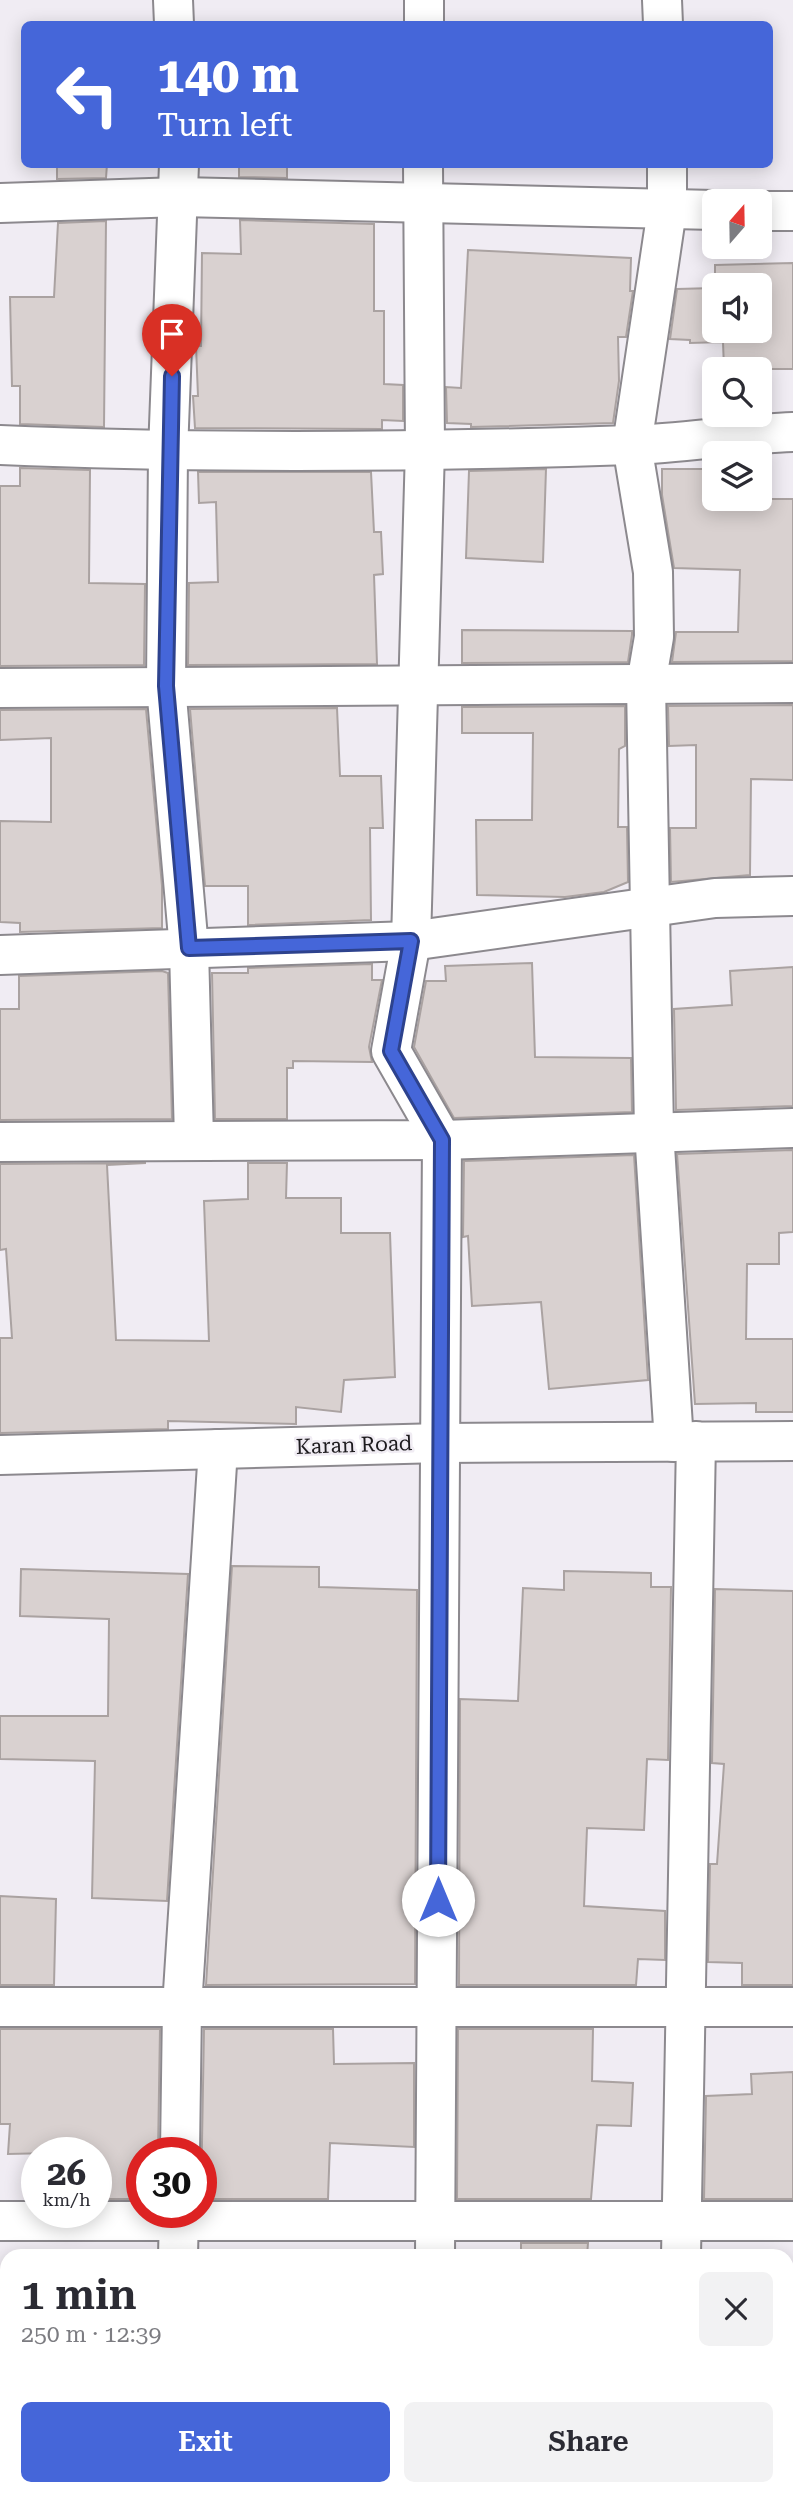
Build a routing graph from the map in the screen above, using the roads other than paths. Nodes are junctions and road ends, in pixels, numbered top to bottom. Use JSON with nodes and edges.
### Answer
{"nodes":[{"id":1,"x":173,"y":0,"type":"edge"},
{"id":2,"x":424,"y":0,"type":"edge"},
{"id":3,"x":662,"y":0,"type":"edge"},
{"id":4,"x":174,"y":21,"type":"edge"},
{"id":5,"x":424,"y":21,"type":"edge"},
{"id":6,"x":663,"y":21,"type":"edge"},
{"id":7,"x":667,"y":168,"type":"edge"},
{"id":8,"x":180,"y":181,"type":"edge"},
{"id":9,"x":423,"y":183,"type":"edge"},
{"id":10,"x":0,"y":203,"type":"edge"},
{"id":11,"x":667,"y":210,"type":"junction"},
{"id":12,"x":702,"y":210,"type":"edge"},
{"id":13,"x":772,"y":211,"type":"edge"},
{"id":14,"x":793,"y":211,"type":"edge"},
{"id":15,"x":793,"y":432,"type":"edge"},
{"id":16,"x":0,"y":445,"type":"edge"},
{"id":17,"x":632,"y":445,"type":"junction"},
{"id":18,"x":425,"y":449,"type":"junction"},
{"id":19,"x":168,"y":452,"type":"junction"},
{"id":20,"x":793,"y":683,"type":"edge"},
{"id":21,"x":646,"y":684,"type":"junction"},
{"id":22,"x":417,"y":685,"type":"junction"},
{"id":23,"x":166,"y":686,"type":"junction"},
{"id":24,"x":0,"y":688,"type":"edge"},
{"id":25,"x":793,"y":896,"type":"edge"},
{"id":26,"x":652,"y":909,"type":"junction"},
{"id":27,"x":411,"y":941,"type":"junction"},
{"id":28,"x":189,"y":948,"type":"junction"},
{"id":29,"x":0,"y":955,"type":"edge"},
{"id":30,"x":793,"y":1128,"type":"edge"},
{"id":31,"x":654,"y":1131,"type":"junction"},
{"id":32,"x":194,"y":1139,"type":"junction"},
{"id":33,"x":442,"y":1140,"type":"junction"},
{"id":34,"x":0,"y":1142,"type":"edge"},
{"id":35,"x":685,"y":1441,"type":"junction"},
{"id":36,"x":793,"y":1441,"type":"edge"},
{"id":37,"x":441,"y":1443,"type":"junction"},
{"id":38,"x":218,"y":1450,"type":"junction"},
{"id":39,"x":0,"y":1455,"type":"edge"},
{"id":40,"x":0,"y":2007,"type":"edge"},
{"id":41,"x":182,"y":2007,"type":"junction"},
{"id":42,"x":686,"y":2007,"type":"junction"},
{"id":43,"x":793,"y":2007,"type":"edge"},
{"id":44,"x":437,"y":2008,"type":"junction"},
{"id":45,"x":180,"y":2137,"type":"edge"},
{"id":46,"x":0,"y":2221,"type":"edge"},
{"id":47,"x":793,"y":2221,"type":"edge"},
{"id":48,"x":179,"y":2230,"type":"edge"},
{"id":49,"x":435,"y":2238,"type":"edge"},
{"id":50,"x":681,"y":2239,"type":"edge"}],
"edges":[{"from":1,"to":4,"type":"street"},
{"from":2,"to":5,"type":"street"},
{"from":3,"to":6,"type":"street"},
{"from":7,"to":11,"type":"street"},
{"from":8,"to":9,"type":"street"},
{"from":8,"to":10,"type":"street"},
{"from":8,"to":19,"type":"street"},
{"from":9,"to":11,"type":"street"},
{"from":9,"to":18,"type":"street"},
{"from":11,"to":12,"type":"street"},
{"from":11,"to":17,"type":"street"},
{"from":13,"to":14,"type":"street"},
{"from":15,"to":17,"type":"street"},
{"from":16,"to":19,"type":"street"},
{"from":17,"to":18,"type":"street"},
{"from":17,"to":21,"type":"street"},
{"from":18,"to":19,"type":"street"},
{"from":18,"to":22,"type":"street"},
{"from":19,"to":23,"type":"street"},
{"from":20,"to":21,"type":"street"},
{"from":21,"to":22,"type":"street"},
{"from":21,"to":26,"type":"street"},
{"from":22,"to":23,"type":"street"},
{"from":22,"to":27,"type":"street"},
{"from":23,"to":24,"type":"street"},
{"from":23,"to":28,"type":"street"},
{"from":25,"to":26,"type":"street"},
{"from":26,"to":27,"type":"street"},
{"from":26,"to":31,"type":"street"},
{"from":27,"to":28,"type":"street"},
{"from":27,"to":33,"type":"street"},
{"from":28,"to":29,"type":"street"},
{"from":28,"to":32,"type":"street"},
{"from":30,"to":31,"type":"street"},
{"from":31,"to":33,"type":"street"},
{"from":31,"to":35,"type":"street"},
{"from":32,"to":33,"type":"street"},
{"from":32,"to":34,"type":"street"},
{"from":33,"to":37,"type":"street"},
{"from":35,"to":36,"type":"street","name":"Karan Road"},
{"from":35,"to":37,"type":"street","name":"Karan Road"},
{"from":35,"to":42,"type":"street"},
{"from":37,"to":38,"type":"street","name":"Karan Road"},
{"from":37,"to":44,"type":"street"},
{"from":38,"to":39,"type":"street","name":"Karan Road"},
{"from":38,"to":41,"type":"street"},
{"from":40,"to":41,"type":"street"},
{"from":41,"to":44,"type":"street"},
{"from":41,"to":45,"type":"street"},
{"from":42,"to":43,"type":"street"},
{"from":42,"to":44,"type":"street"},
{"from":42,"to":50,"type":"street"},
{"from":44,"to":49,"type":"street"},
{"from":46,"to":48,"type":"street"},
{"from":47,"to":50,"type":"street"},
{"from":48,"to":49,"type":"street"},
{"from":49,"to":50,"type":"street"}]}
